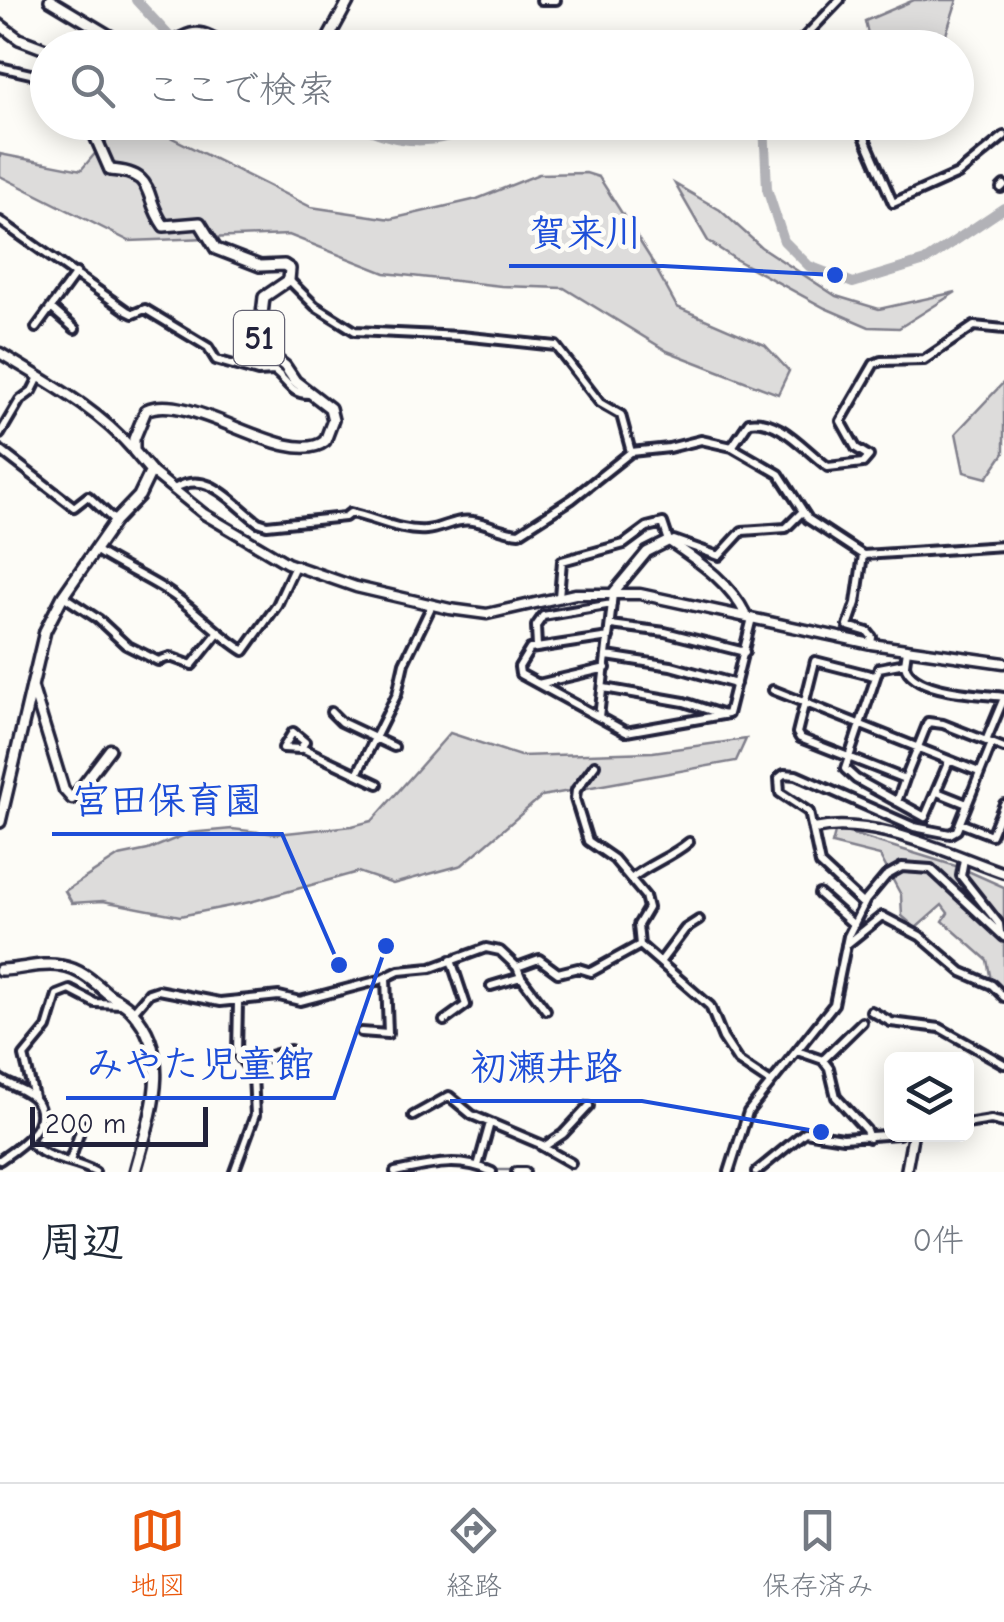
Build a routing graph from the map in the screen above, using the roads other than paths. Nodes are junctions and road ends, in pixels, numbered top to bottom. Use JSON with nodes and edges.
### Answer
{"nodes":[{"id":1,"x":50,"y":0,"type":"edge"},
{"id":2,"x":349,"y":0,"type":"edge"},
{"id":3,"x":541,"y":0,"type":"edge"},
{"id":4,"x":556,"y":0,"type":"edge"},
{"id":5,"x":840,"y":0,"type":"edge"},
{"id":6,"x":0,"y":25,"type":"edge"},
{"id":7,"x":100,"y":30,"type":"edge"},
{"id":8,"x":332,"y":30,"type":"edge"},
{"id":9,"x":811,"y":30,"type":"edge"},
{"id":10,"x":30,"y":43,"type":"edge"},
{"id":11,"x":0,"y":67,"type":"edge"},
{"id":12,"x":30,"y":74,"type":"edge"},
{"id":13,"x":1004,"y":136,"type":"edge"},
{"id":14,"x":97,"y":140,"type":"edge"},
{"id":15,"x":866,"y":140,"type":"edge"},
{"id":16,"x":0,"y":222,"type":"edge"},
{"id":17,"x":76,"y":273,"type":"junction"},
{"id":18,"x":289,"y":280,"type":"junction"},
{"id":19,"x":51,"y":308,"type":"junction"},
{"id":20,"x":36,"y":328,"type":"dead end"},
{"id":21,"x":75,"y":329,"type":"dead end"},
{"id":22,"x":1004,"y":330,"type":"edge"},
{"id":23,"x":0,"y":353,"type":"edge"},
{"id":24,"x":39,"y":377,"type":"junction"},
{"id":25,"x":311,"y":393,"type":"junction"},
{"id":26,"x":0,"y":434,"type":"edge"},
{"id":27,"x":732,"y":447,"type":"junction"},
{"id":28,"x":0,"y":450,"type":"edge"},
{"id":29,"x":134,"y":450,"type":"junction"},
{"id":30,"x":632,"y":452,"type":"junction"},
{"id":31,"x":151,"y":471,"type":"junction"},
{"id":32,"x":173,"y":490,"type":"junction"},
{"id":33,"x":802,"y":512,"type":"junction"},
{"id":34,"x":115,"y":521,"type":"junction"},
{"id":35,"x":671,"y":542,"type":"junction"},
{"id":36,"x":1004,"y":546,"type":"edge"},
{"id":37,"x":95,"y":550,"type":"junction"},
{"id":38,"x":863,"y":554,"type":"junction"},
{"id":39,"x":296,"y":566,"type":"junction"},
{"id":40,"x":612,"y":594,"type":"junction"},
{"id":41,"x":64,"y":596,"type":"junction"},
{"id":42,"x":559,"y":597,"type":"junction"},
{"id":43,"x":612,"y":604,"type":"junction"},
{"id":44,"x":432,"y":605,"type":"junction"},
{"id":45,"x":749,"y":616,"type":"junction"},
{"id":46,"x":611,"y":625,"type":"junction"},
{"id":47,"x":217,"y":634,"type":"junction"},
{"id":48,"x":609,"y":637,"type":"junction"},
{"id":49,"x":871,"y":644,"type":"junction"},
{"id":50,"x":537,"y":648,"type":"junction"},
{"id":51,"x":907,"y":649,"type":"junction"},
{"id":52,"x":744,"y":652,"type":"junction"},
{"id":53,"x":607,"y":656,"type":"junction"},
{"id":54,"x":1004,"y":662,"type":"edge"},
{"id":55,"x":905,"y":663,"type":"junction"},
{"id":56,"x":606,"y":668,"type":"junction"},
{"id":57,"x":874,"y":676,"type":"junction"},
{"id":58,"x":32,"y":683,"type":"junction"},
{"id":59,"x":537,"y":684,"type":"junction"},
{"id":60,"x":736,"y":684,"type":"junction"},
{"id":61,"x":604,"y":688,"type":"junction"},
{"id":62,"x":773,"y":690,"type":"dead end"},
{"id":63,"x":1004,"y":698,"type":"edge"},
{"id":64,"x":804,"y":702,"type":"junction"},
{"id":65,"x":332,"y":712,"type":"dead end"},
{"id":66,"x":726,"y":715,"type":"junction"},
{"id":67,"x":598,"y":717,"type":"junction"},
{"id":68,"x":860,"y":725,"type":"junction"},
{"id":69,"x":376,"y":738,"type":"junction"},
{"id":70,"x":989,"y":742,"type":"junction"},
{"id":71,"x":394,"y":747,"type":"dead end"},
{"id":72,"x":110,"y":748,"type":"dead end"},
{"id":73,"x":302,"y":748,"type":"dead end"},
{"id":74,"x":918,"y":748,"type":"junction"},
{"id":75,"x":1004,"y":748,"type":"edge"},
{"id":76,"x":848,"y":757,"type":"junction"},
{"id":77,"x":949,"y":761,"type":"junction"},
{"id":78,"x":596,"y":765,"type":"dead end"},
{"id":79,"x":979,"y":772,"type":"junction"},
{"id":80,"x":357,"y":774,"type":"junction"},
{"id":81,"x":906,"y":777,"type":"junction"},
{"id":82,"x":378,"y":784,"type":"dead end"},
{"id":83,"x":937,"y":792,"type":"junction"},
{"id":84,"x":897,"y":802,"type":"junction"},
{"id":85,"x":968,"y":804,"type":"junction"},
{"id":86,"x":1004,"y":804,"type":"edge"},
{"id":87,"x":0,"y":822,"type":"edge"},
{"id":88,"x":960,"y":823,"type":"junction"},
{"id":89,"x":814,"y":829,"type":"junction"},
{"id":90,"x":689,"y":842,"type":"dead end"},
{"id":91,"x":964,"y":859,"type":"junction"},
{"id":92,"x":1004,"y":873,"type":"edge"},
{"id":93,"x":631,"y":879,"type":"junction"},
{"id":94,"x":819,"y":894,"type":"dead end"},
{"id":95,"x":863,"y":904,"type":"junction"},
{"id":96,"x":699,"y":920,"type":"dead end"},
{"id":97,"x":854,"y":924,"type":"junction"},
{"id":98,"x":1002,"y":935,"type":"edge"},
{"id":99,"x":640,"y":944,"type":"junction"},
{"id":100,"x":845,"y":946,"type":"junction"},
{"id":101,"x":451,"y":960,"type":"junction"},
{"id":102,"x":661,"y":961,"type":"junction"},
{"id":103,"x":517,"y":967,"type":"junction"},
{"id":104,"x":0,"y":970,"type":"edge"},
{"id":105,"x":386,"y":978,"type":"junction"},
{"id":106,"x":521,"y":978,"type":"junction"},
{"id":107,"x":491,"y":986,"type":"dead end"},
{"id":108,"x":1004,"y":997,"type":"edge"},
{"id":109,"x":238,"y":1002,"type":"junction"},
{"id":110,"x":124,"y":1004,"type":"junction"},
{"id":111,"x":546,"y":1010,"type":"dead end"},
{"id":112,"x":871,"y":1011,"type":"dead end"},
{"id":113,"x":133,"y":1012,"type":"junction"},
{"id":114,"x":444,"y":1021,"type":"dead end"},
{"id":115,"x":862,"y":1022,"type":"dead end"},
{"id":116,"x":361,"y":1032,"type":"dead end"},
{"id":117,"x":290,"y":1050,"type":"dead end"},
{"id":118,"x":797,"y":1051,"type":"junction"},
{"id":119,"x":823,"y":1060,"type":"junction"},
{"id":120,"x":1004,"y":1064,"type":"edge"},
{"id":121,"x":250,"y":1070,"type":"junction"},
{"id":122,"x":0,"y":1079,"type":"edge"},
{"id":123,"x":771,"y":1082,"type":"junction"},
{"id":124,"x":34,"y":1097,"type":"junction"},
{"id":125,"x":590,"y":1106,"type":"dead end"},
{"id":126,"x":413,"y":1116,"type":"dead end"},
{"id":127,"x":490,"y":1123,"type":"junction"},
{"id":128,"x":974,"y":1123,"type":"edge"},
{"id":129,"x":1004,"y":1123,"type":"edge"},
{"id":130,"x":82,"y":1125,"type":"dead end"},
{"id":131,"x":884,"y":1136,"type":"edge"},
{"id":132,"x":868,"y":1138,"type":"junction"},
{"id":133,"x":28,"y":1140,"type":"junction"},
{"id":134,"x":912,"y":1142,"type":"edge"},
{"id":135,"x":540,"y":1146,"type":"junction"},
{"id":136,"x":0,"y":1160,"type":"edge"},
{"id":137,"x":70,"y":1161,"type":"junction"},
{"id":138,"x":571,"y":1163,"type":"dead end"},
{"id":139,"x":478,"y":1166,"type":"junction"},
{"id":140,"x":94,"y":1172,"type":"edge"},
{"id":141,"x":135,"y":1172,"type":"edge"},
{"id":142,"x":234,"y":1172,"type":"edge"},
{"id":143,"x":395,"y":1172,"type":"edge"},
{"id":144,"x":492,"y":1172,"type":"edge"},
{"id":145,"x":516,"y":1172,"type":"edge"},
{"id":146,"x":525,"y":1172,"type":"edge"},
{"id":147,"x":729,"y":1172,"type":"edge"},
{"id":148,"x":756,"y":1172,"type":"edge"},
{"id":149,"x":906,"y":1172,"type":"edge"}],
"edges":[{"from":1,"to":7,"type":"main road"},
{"from":2,"to":8,"type":"main road"},
{"from":3,"to":4,"type":"street"},
{"from":5,"to":9,"type":"street"},
{"from":6,"to":10,"type":"main road"},
{"from":11,"to":12,"type":"street"},
{"from":13,"to":15,"type":"street"},
{"from":14,"to":18,"type":"main road","number":"51"},
{"from":16,"to":17,"type":"street"},
{"from":17,"to":19,"type":"street"},
{"from":17,"to":25,"type":"street"},
{"from":18,"to":25,"type":"main road","number":"51"},
{"from":18,"to":30,"type":"street"},
{"from":19,"to":20,"type":"street"},
{"from":19,"to":21,"type":"street"},
{"from":22,"to":27,"type":"street"},
{"from":23,"to":24,"type":"main road"},
{"from":24,"to":26,"type":"street"},
{"from":24,"to":29,"type":"main road"},
{"from":25,"to":29,"type":"main road","number":"51"},
{"from":27,"to":30,"type":"street"},
{"from":27,"to":33,"type":"street"},
{"from":28,"to":34,"type":"street"},
{"from":29,"to":31,"type":"main road"},
{"from":30,"to":32,"type":"street"},
{"from":31,"to":32,"type":"main road"},
{"from":31,"to":34,"type":"main road"},
{"from":32,"to":39,"type":"main road"},
{"from":33,"to":35,"type":"street"},
{"from":33,"to":38,"type":"street"},
{"from":34,"to":37,"type":"main road"},
{"from":35,"to":40,"type":"main road"},
{"from":35,"to":42,"type":"street"},
{"from":35,"to":45,"type":"main road"},
{"from":36,"to":38,"type":"street"},
{"from":37,"to":41,"type":"main road"},
{"from":37,"to":47,"type":"street"},
{"from":38,"to":49,"type":"street"},
{"from":39,"to":44,"type":"main road"},
{"from":39,"to":47,"type":"street"},
{"from":40,"to":42,"type":"main road"},
{"from":40,"to":43,"type":"street"},
{"from":40,"to":45,"type":"main road"},
{"from":41,"to":47,"type":"street"},
{"from":41,"to":58,"type":"main road"},
{"from":42,"to":44,"type":"main road"},
{"from":43,"to":46,"type":"street"},
{"from":43,"to":50,"type":"street"},
{"from":44,"to":69,"type":"street"},
{"from":45,"to":49,"type":"main road"},
{"from":45,"to":52,"type":"street"},
{"from":46,"to":48,"type":"street"},
{"from":46,"to":52,"type":"street"},
{"from":48,"to":50,"type":"street"},
{"from":48,"to":53,"type":"street"},
{"from":49,"to":51,"type":"main road"},
{"from":50,"to":59,"type":"street"},
{"from":51,"to":54,"type":"main road"},
{"from":51,"to":55,"type":"street"},
{"from":52,"to":60,"type":"street"},
{"from":53,"to":56,"type":"street"},
{"from":53,"to":60,"type":"street"},
{"from":55,"to":57,"type":"street"},
{"from":55,"to":63,"type":"street"},
{"from":56,"to":59,"type":"street"},
{"from":56,"to":61,"type":"street"},
{"from":57,"to":64,"type":"street"},
{"from":57,"to":68,"type":"street"},
{"from":58,"to":72,"type":"main road"},
{"from":58,"to":87,"type":"main road"},
{"from":59,"to":67,"type":"street"},
{"from":60,"to":66,"type":"street"},
{"from":61,"to":66,"type":"street"},
{"from":61,"to":67,"type":"street"},
{"from":62,"to":64,"type":"street"},
{"from":63,"to":70,"type":"street"},
{"from":64,"to":68,"type":"street"},
{"from":64,"to":76,"type":"street"},
{"from":65,"to":69,"type":"street"},
{"from":66,"to":67,"type":"street"},
{"from":68,"to":74,"type":"street"},
{"from":68,"to":76,"type":"street"},
{"from":69,"to":71,"type":"street"},
{"from":69,"to":80,"type":"street"},
{"from":70,"to":74,"type":"street"},
{"from":70,"to":75,"type":"street"},
{"from":70,"to":79,"type":"street"},
{"from":73,"to":80,"type":"street"},
{"from":74,"to":77,"type":"street"},
{"from":74,"to":81,"type":"street"},
{"from":76,"to":81,"type":"street"},
{"from":76,"to":84,"type":"street"},
{"from":77,"to":79,"type":"street"},
{"from":77,"to":83,"type":"street"},
{"from":78,"to":93,"type":"street"},
{"from":79,"to":85,"type":"street"},
{"from":80,"to":82,"type":"street"},
{"from":81,"to":84,"type":"street"},
{"from":83,"to":84,"type":"street"},
{"from":83,"to":85,"type":"street"},
{"from":85,"to":88,"type":"street"},
{"from":86,"to":88,"type":"street"},
{"from":88,"to":89,"type":"street"},
{"from":89,"to":91,"type":"main road"},
{"from":89,"to":95,"type":"street"},
{"from":90,"to":93,"type":"street"},
{"from":91,"to":92,"type":"main road"},
{"from":91,"to":98,"type":"street"},
{"from":93,"to":99,"type":"street"},
{"from":94,"to":97,"type":"street"},
{"from":95,"to":97,"type":"street"},
{"from":95,"to":98,"type":"street"},
{"from":96,"to":102,"type":"street"},
{"from":97,"to":100,"type":"street"},
{"from":99,"to":102,"type":"street"},
{"from":99,"to":103,"type":"street"},
{"from":100,"to":108,"type":"street"},
{"from":100,"to":118,"type":"street"},
{"from":101,"to":103,"type":"street"},
{"from":101,"to":105,"type":"street"},
{"from":101,"to":114,"type":"street"},
{"from":102,"to":123,"type":"street"},
{"from":103,"to":106,"type":"street"},
{"from":104,"to":110,"type":"main road"},
{"from":105,"to":109,"type":"street"},
{"from":105,"to":116,"type":"street"},
{"from":106,"to":107,"type":"street"},
{"from":106,"to":111,"type":"street"},
{"from":109,"to":113,"type":"street"},
{"from":109,"to":121,"type":"street"},
{"from":110,"to":113,"type":"main road"},
{"from":110,"to":124,"type":"street"},
{"from":112,"to":120,"type":"street"},
{"from":113,"to":141,"type":"main road"},
{"from":115,"to":119,"type":"street"},
{"from":117,"to":121,"type":"street"},
{"from":118,"to":119,"type":"street"},
{"from":118,"to":123,"type":"street"},
{"from":119,"to":132,"type":"street"},
{"from":121,"to":142,"type":"street"},
{"from":122,"to":124,"type":"street"},
{"from":123,"to":147,"type":"street"},
{"from":124,"to":133,"type":"street"},
{"from":125,"to":135,"type":"street"},
{"from":126,"to":127,"type":"street"},
{"from":127,"to":135,"type":"street"},
{"from":127,"to":139,"type":"street"},
{"from":128,"to":129,"type":"street"},
{"from":130,"to":137,"type":"street"},
{"from":131,"to":132,"type":"street"},
{"from":132,"to":148,"type":"street"},
{"from":133,"to":136,"type":"street"},
{"from":133,"to":137,"type":"street"},
{"from":134,"to":149,"type":"main road"},
{"from":135,"to":138,"type":"street"},
{"from":137,"to":140,"type":"street"},
{"from":139,"to":143,"type":"street"},
{"from":139,"to":144,"type":"street"},
{"from":145,"to":146,"type":"street"}]}
